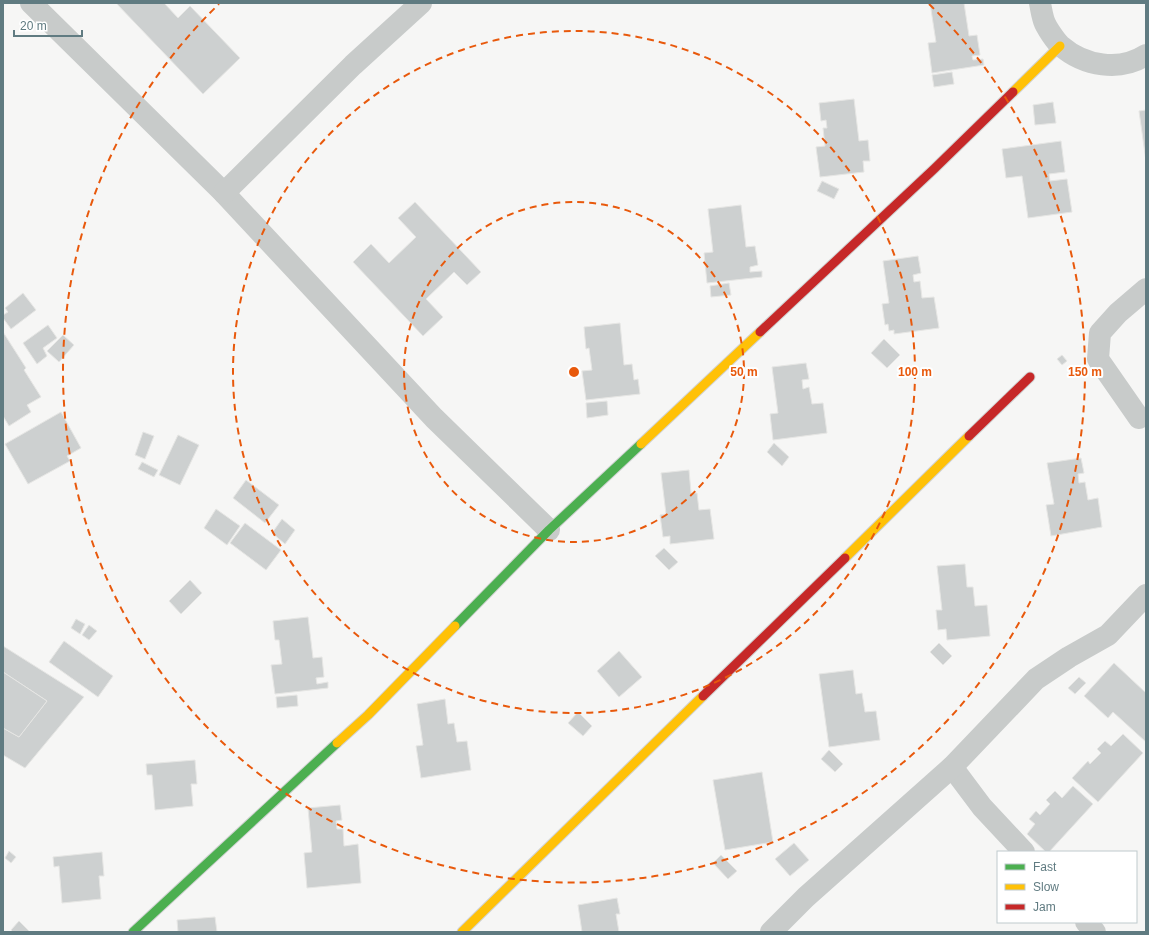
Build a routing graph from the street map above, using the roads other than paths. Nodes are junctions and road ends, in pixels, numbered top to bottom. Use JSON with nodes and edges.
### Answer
{"nodes":[{"id":1,"x":31,"y":3,"type":"edge"},
{"id":2,"x":421,"y":3,"type":"edge"},
{"id":3,"x":1040,"y":3,"type":"edge"},
{"id":4,"x":1060,"y":46,"type":"junction"},
{"id":5,"x":1146,"y":55,"type":"edge"},
{"id":6,"x":224,"y":193,"type":"junction"},
{"id":7,"x":1146,"y":289,"type":"edge"},
{"id":8,"x":1030,"y":377,"type":"dead end"},
{"id":9,"x":1139,"y":418,"type":"dead end"},
{"id":10,"x":549,"y":530,"type":"junction"},
{"id":11,"x":1146,"y":595,"type":"edge"},
{"id":12,"x":952,"y":767,"type":"junction"},
{"id":13,"x":1023,"y":851,"type":"edge"},
{"id":14,"x":1087,"y":923,"type":"edge"},
{"id":15,"x":133,"y":932,"type":"edge"},
{"id":16,"x":462,"y":932,"type":"edge"},
{"id":17,"x":771,"y":932,"type":"edge"},
{"id":18,"x":1095,"y":932,"type":"edge"}],
"edges":[{"from":1,"to":6,"type":"street"},
{"from":2,"to":6,"type":"street"},
{"from":3,"to":4,"type":"street"},
{"from":4,"to":5,"type":"street"},
{"from":4,"to":10,"type":"street"},
{"from":6,"to":10,"type":"street"},
{"from":7,"to":9,"type":"street"},
{"from":8,"to":16,"type":"street"},
{"from":10,"to":15,"type":"street"},
{"from":11,"to":12,"type":"street"},
{"from":12,"to":13,"type":"street"},
{"from":12,"to":17,"type":"street"},
{"from":14,"to":18,"type":"street"}]}
